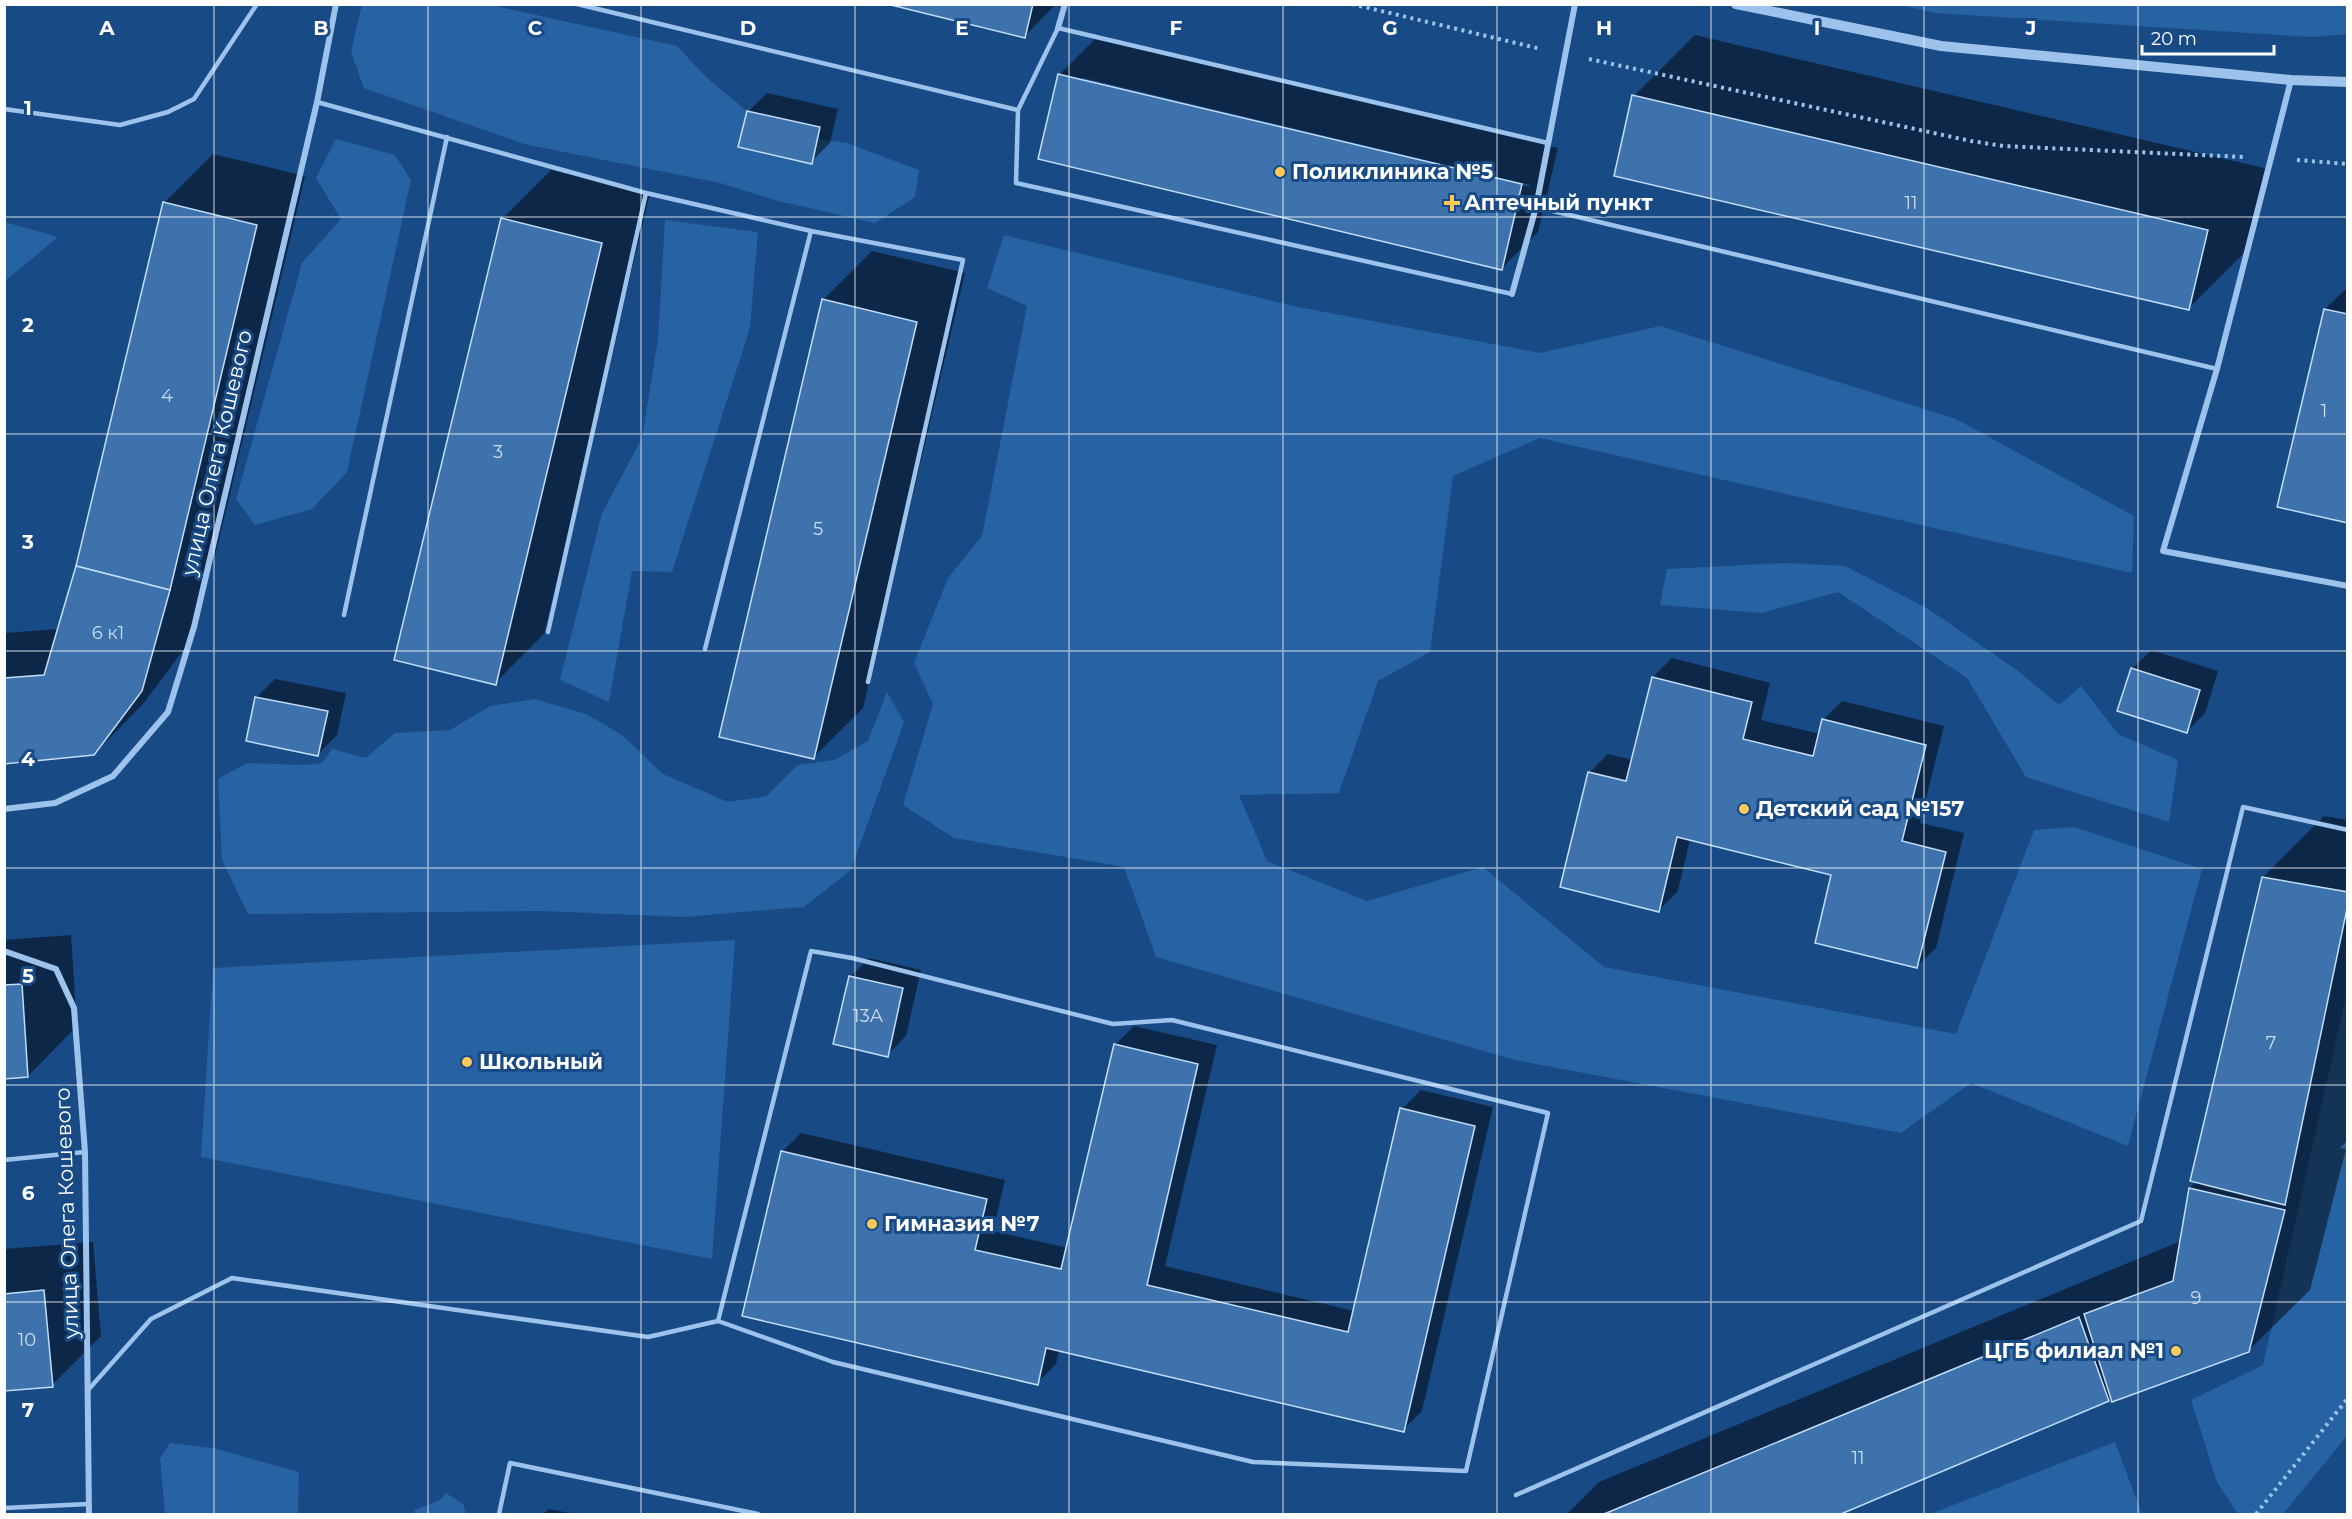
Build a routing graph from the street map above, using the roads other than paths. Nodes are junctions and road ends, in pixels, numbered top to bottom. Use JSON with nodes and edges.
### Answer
{"nodes":[{"id":1,"x":257,"y":4,"type":"edge"},
{"id":2,"x":336,"y":4,"type":"edge"},
{"id":3,"x":576,"y":4,"type":"edge"},
{"id":4,"x":1065,"y":4,"type":"edge"},
{"id":5,"x":1575,"y":4,"type":"edge"},
{"id":6,"x":1736,"y":4,"type":"edge"},
{"id":7,"x":1058,"y":28,"type":"junction"},
{"id":8,"x":2291,"y":80,"type":"junction"},
{"id":9,"x":2348,"y":82,"type":"edge"},
{"id":10,"x":317,"y":102,"type":"junction"},
{"id":11,"x":4,"y":110,"type":"edge"},
{"id":12,"x":1018,"y":110,"type":"junction"},
{"id":13,"x":447,"y":137,"type":"junction"},
{"id":14,"x":1548,"y":143,"type":"junction"},
{"id":15,"x":646,"y":193,"type":"junction"},
{"id":16,"x":1536,"y":207,"type":"junction"},
{"id":17,"x":812,"y":231,"type":"junction"},
{"id":18,"x":1512,"y":294,"type":"joint"},
{"id":19,"x":2217,"y":369,"type":"junction"},
{"id":20,"x":2348,"y":586,"type":"edge"},
{"id":21,"x":344,"y":615,"type":"dead end"},
{"id":22,"x":548,"y":632,"type":"dead end"},
{"id":23,"x":705,"y":649,"type":"dead end"},
{"id":24,"x":868,"y":682,"type":"dead end"},
{"id":25,"x":4,"y":809,"type":"edge"},
{"id":26,"x":2348,"y":830,"type":"edge"},
{"id":27,"x":4,"y":951,"type":"edge"},
{"id":28,"x":85,"y":1152,"type":"junction"},
{"id":29,"x":4,"y":1160,"type":"edge"},
{"id":30,"x":718,"y":1321,"type":"junction"},
{"id":31,"x":88,"y":1390,"type":"junction"},
{"id":32,"x":1516,"y":1495,"type":"dead end"},
{"id":33,"x":88,"y":1504,"type":"junction"},
{"id":34,"x":4,"y":1508,"type":"edge"},
{"id":35,"x":89,"y":1515,"type":"edge"},
{"id":36,"x":498,"y":1515,"type":"edge"},
{"id":37,"x":758,"y":1515,"type":"edge"}],
"edges":[{"from":1,"to":11,"type":"lane"},
{"from":2,"to":10,"type":"street","name":"улица Олега Кошевого"},
{"from":3,"to":12,"type":"lane"},
{"from":4,"to":7,"type":"street"},
{"from":5,"to":14,"type":"street"},
{"from":6,"to":8,"type":"street"},
{"from":7,"to":12,"type":"lane"},
{"from":7,"to":14,"type":"lane"},
{"from":8,"to":9,"type":"street"},
{"from":8,"to":19,"type":"street"},
{"from":10,"to":13,"type":"lane"},
{"from":10,"to":25,"type":"street","name":"улица Олега Кошевого"},
{"from":12,"to":18,"type":"lane"},
{"from":13,"to":15,"type":"lane"},
{"from":13,"to":21,"type":"lane"},
{"from":14,"to":16,"type":"street"},
{"from":15,"to":17,"type":"lane"},
{"from":15,"to":22,"type":"lane"},
{"from":16,"to":18,"type":"street"},
{"from":16,"to":19,"type":"lane"},
{"from":17,"to":23,"type":"lane"},
{"from":17,"to":24,"type":"lane"},
{"from":19,"to":20,"type":"street"},
{"from":26,"to":32,"type":"lane"},
{"from":27,"to":28,"type":"street","name":"улица Олега Кошевого"},
{"from":28,"to":29,"type":"lane"},
{"from":28,"to":31,"type":"street","name":"улица Олега Кошевого"},
{"from":30,"to":30,"type":"lane"},
{"from":30,"to":31,"type":"lane"},
{"from":31,"to":33,"type":"street","name":"улица Олега Кошевого"},
{"from":33,"to":34,"type":"lane"},
{"from":33,"to":35,"type":"street","name":"улица Олега Кошевого"},
{"from":36,"to":37,"type":"lane"}]}
